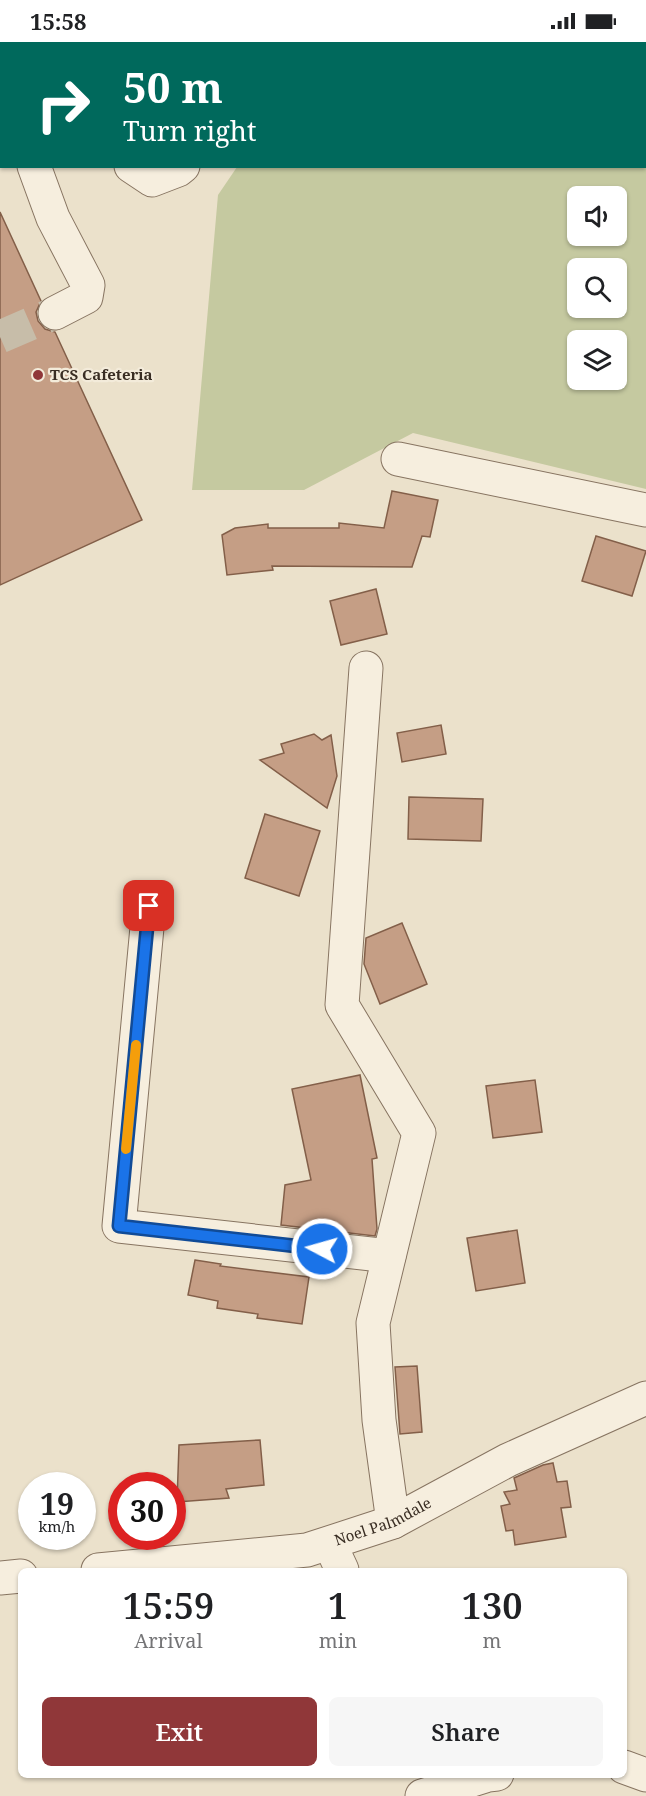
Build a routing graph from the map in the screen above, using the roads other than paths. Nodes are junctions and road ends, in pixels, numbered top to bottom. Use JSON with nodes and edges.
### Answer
{"nodes":[{"id":1,"x":35,"y":168,"type":"edge"},
{"id":2,"x":134,"y":168,"type":"edge"},
{"id":3,"x":180,"y":168,"type":"edge"},
{"id":4,"x":55,"y":314,"type":"tunnel mouth"},
{"id":5,"x":398,"y":459,"type":"dead end"},
{"id":6,"x":646,"y":510,"type":"edge"},
{"id":7,"x":366,"y":668,"type":"dead end"},
{"id":8,"x":149,"y":906,"type":"dead end"},
{"id":9,"x":389,"y":1256,"type":"junction"},
{"id":10,"x":646,"y":1398,"type":"edge"},
{"id":11,"x":393,"y":1522,"type":"junction"},
{"id":12,"x":336,"y":1557,"type":"edge"},
{"id":13,"x":120,"y":1568,"type":"edge"},
{"id":14,"x":18,"y":1576,"type":"edge"},
{"id":15,"x":0,"y":1578,"type":"edge"},
{"id":16,"x":627,"y":1768,"type":"edge"},
{"id":17,"x":646,"y":1775,"type":"edge"},
{"id":18,"x":414,"y":1778,"type":"edge"},
{"id":19,"x":483,"y":1778,"type":"edge"},
{"id":20,"x":421,"y":1796,"type":"edge"}],
"edges":[{"from":1,"to":4,"type":"street"},
{"from":2,"to":3,"type":"street"},
{"from":5,"to":6,"type":"street"},
{"from":7,"to":9,"type":"street"},
{"from":8,"to":9,"type":"street"},
{"from":9,"to":11,"type":"street"},
{"from":10,"to":11,"type":"street","name":"Noel Palmdale"},
{"from":11,"to":12,"type":"street","name":"Noel Palmdale"},
{"from":12,"to":13,"type":"street","name":"Noel Palmdale"},
{"from":14,"to":15,"type":"street"},
{"from":16,"to":17,"type":"street"},
{"from":18,"to":20,"type":"street"},
{"from":19,"to":20,"type":"street"}]}
